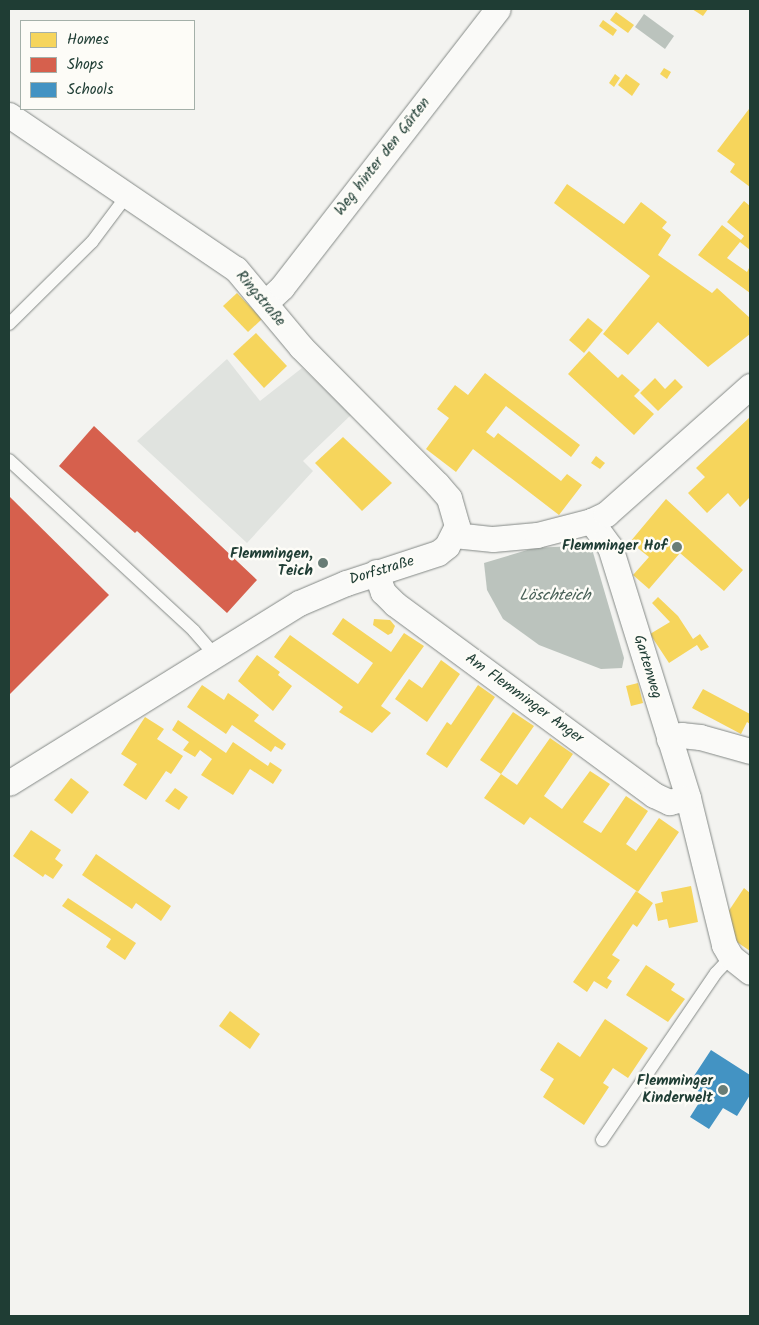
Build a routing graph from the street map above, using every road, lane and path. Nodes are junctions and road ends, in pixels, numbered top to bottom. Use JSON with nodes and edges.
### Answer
{"nodes":[{"id":1,"x":498,"y":9,"type":"edge"},
{"id":2,"x":9,"y":115,"type":"edge"},
{"id":3,"x":128,"y":194,"type":"junction"},
{"id":4,"x":265,"y":303,"type":"junction"},
{"id":5,"x":9,"y":324,"type":"edge"},
{"id":6,"x":750,"y":386,"type":"edge"},
{"id":7,"x":9,"y":460,"type":"edge"},
{"id":8,"x":591,"y":521,"type":"junction"},
{"id":9,"x":454,"y":535,"type":"junction"},
{"id":10,"x":376,"y":572,"type":"junction"},
{"id":11,"x":215,"y":655,"type":"junction"},
{"id":12,"x":669,"y":739,"type":"junction"},
{"id":13,"x":750,"y":751,"type":"edge"},
{"id":14,"x":9,"y":783,"type":"edge"},
{"id":15,"x":688,"y":798,"type":"junction"},
{"id":16,"x":731,"y":957,"type":"junction"},
{"id":17,"x":750,"y":972,"type":"edge"},
{"id":18,"x":602,"y":1140,"type":"dead end"}],
"edges":[{"from":1,"to":4,"type":"street","name":"Weg hinter den Gärten"},
{"from":2,"to":3,"type":"street","name":"Ringstraße"},
{"from":3,"to":4,"type":"street","name":"Ringstraße"},
{"from":3,"to":5,"type":"lane"},
{"from":4,"to":9,"type":"street","name":"Ringstraße"},
{"from":6,"to":8,"type":"street"},
{"from":7,"to":11,"type":"lane"},
{"from":8,"to":9,"type":"street"},
{"from":8,"to":12,"type":"street","name":"Gartenweg"},
{"from":9,"to":10,"type":"street","name":"Dorfstraße"},
{"from":10,"to":11,"type":"street","name":"Dorfstraße"},
{"from":10,"to":15,"type":"street","name":"Am Flemminger Anger"},
{"from":11,"to":14,"type":"street","name":"Dorfstraße"},
{"from":12,"to":13,"type":"street"},
{"from":12,"to":15,"type":"street"},
{"from":15,"to":16,"type":"street"},
{"from":16,"to":17,"type":"street"},
{"from":16,"to":18,"type":"lane"}]}
